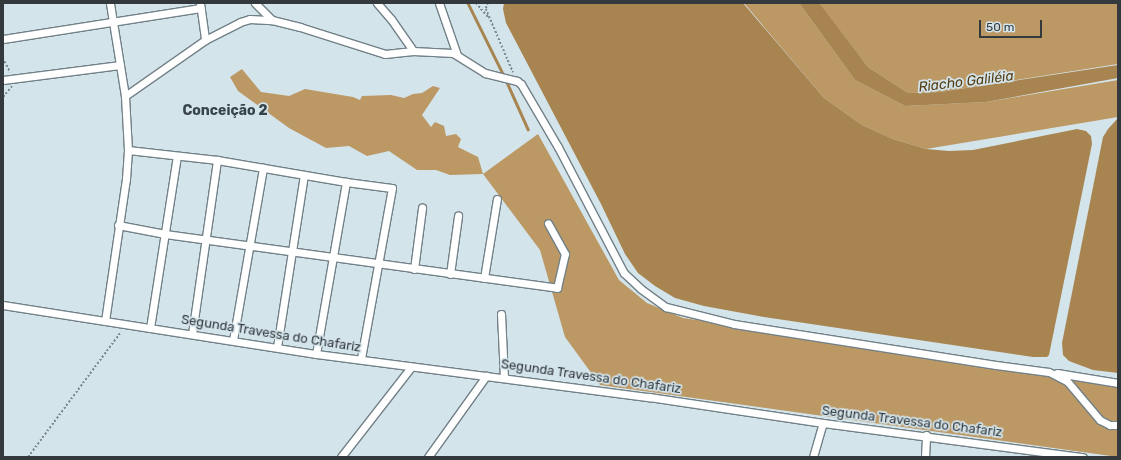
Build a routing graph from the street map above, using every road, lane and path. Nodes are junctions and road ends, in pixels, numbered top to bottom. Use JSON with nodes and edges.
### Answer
{"nodes":[{"id":1,"x":110,"y":3,"type":"edge"},
{"id":2,"x":255,"y":3,"type":"edge"},
{"id":3,"x":377,"y":3,"type":"edge"},
{"id":4,"x":439,"y":3,"type":"edge"},
{"id":5,"x":476,"y":3,"type":"edge"},
{"id":6,"x":488,"y":3,"type":"edge"},
{"id":7,"x":201,"y":6,"type":"edge"},
{"id":8,"x":490,"y":19,"type":"junction"},
{"id":9,"x":272,"y":20,"type":"junction"},
{"id":10,"x":113,"y":22,"type":"junction"},
{"id":11,"x":3,"y":39,"type":"edge"},
{"id":12,"x":205,"y":40,"type":"junction"},
{"id":13,"x":413,"y":51,"type":"junction"},
{"id":14,"x":457,"y":55,"type":"junction"},
{"id":15,"x":3,"y":58,"type":"edge"},
{"id":16,"x":120,"y":65,"type":"junction"},
{"id":17,"x":19,"y":78,"type":"junction"},
{"id":18,"x":3,"y":80,"type":"edge"},
{"id":19,"x":514,"y":80,"type":"junction"},
{"id":20,"x":125,"y":96,"type":"junction"},
{"id":21,"x":128,"y":150,"type":"junction"},
{"id":22,"x":177,"y":156,"type":"junction"},
{"id":23,"x":217,"y":160,"type":"junction"},
{"id":24,"x":263,"y":168,"type":"junction"},
{"id":25,"x":304,"y":175,"type":"junction"},
{"id":26,"x":346,"y":182,"type":"junction"},
{"id":27,"x":497,"y":199,"type":"dead end"},
{"id":28,"x":422,"y":208,"type":"dead end"},
{"id":29,"x":458,"y":216,"type":"dead end"},
{"id":30,"x":548,"y":223,"type":"dead end"},
{"id":31,"x":118,"y":225,"type":"junction"},
{"id":32,"x":166,"y":234,"type":"junction"},
{"id":33,"x":206,"y":239,"type":"junction"},
{"id":34,"x":250,"y":244,"type":"junction"},
{"id":35,"x":292,"y":250,"type":"junction"},
{"id":36,"x":333,"y":256,"type":"junction"},
{"id":37,"x":379,"y":263,"type":"junction"},
{"id":38,"x":414,"y":269,"type":"junction"},
{"id":39,"x":450,"y":274,"type":"junction"},
{"id":40,"x":484,"y":278,"type":"junction"},
{"id":41,"x":3,"y":305,"type":"edge"},
{"id":42,"x":501,"y":314,"type":"dead end"},
{"id":43,"x":105,"y":320,"type":"junction"},
{"id":44,"x":127,"y":324,"type":"junction"},
{"id":45,"x":150,"y":328,"type":"junction"},
{"id":46,"x":192,"y":334,"type":"junction"},
{"id":47,"x":233,"y":340,"type":"junction"},
{"id":48,"x":277,"y":347,"type":"junction"},
{"id":49,"x":316,"y":354,"type":"junction"},
{"id":50,"x":361,"y":359,"type":"junction"},
{"id":51,"x":411,"y":367,"type":"junction"},
{"id":52,"x":1049,"y":372,"type":"junction"},
{"id":53,"x":486,"y":376,"type":"junction"},
{"id":54,"x":504,"y":378,"type":"junction"},
{"id":55,"x":1118,"y":383,"type":"edge"},
{"id":56,"x":823,"y":423,"type":"junction"},
{"id":57,"x":1118,"y":425,"type":"edge"},
{"id":58,"x":926,"y":436,"type":"junction"},
{"id":59,"x":28,"y":457,"type":"edge"},
{"id":60,"x":341,"y":457,"type":"edge"},
{"id":61,"x":428,"y":457,"type":"edge"},
{"id":62,"x":813,"y":457,"type":"edge"},
{"id":63,"x":925,"y":457,"type":"edge"},
{"id":64,"x":1083,"y":457,"type":"edge"}],
"edges":[{"from":1,"to":10,"type":"street"},
{"from":2,"to":9,"type":"street"},
{"from":3,"to":13,"type":"street"},
{"from":4,"to":14,"type":"street"},
{"from":5,"to":8,"type":"path"},
{"from":6,"to":8,"type":"path"},
{"from":7,"to":10,"type":"street"},
{"from":7,"to":12,"type":"street"},
{"from":8,"to":19,"type":"path"},
{"from":9,"to":12,"type":"street"},
{"from":9,"to":13,"type":"street"},
{"from":10,"to":11,"type":"street"},
{"from":10,"to":16,"type":"street"},
{"from":12,"to":20,"type":"street"},
{"from":13,"to":14,"type":"street"},
{"from":14,"to":19,"type":"street"},
{"from":15,"to":17,"type":"path"},
{"from":16,"to":17,"type":"street"},
{"from":16,"to":20,"type":"street"},
{"from":17,"to":18,"type":"street"},
{"from":19,"to":52,"type":"street"},
{"from":20,"to":21,"type":"street"},
{"from":21,"to":22,"type":"street"},
{"from":21,"to":31,"type":"street"},
{"from":22,"to":23,"type":"street"},
{"from":22,"to":32,"type":"street"},
{"from":23,"to":24,"type":"street"},
{"from":23,"to":33,"type":"street"},
{"from":24,"to":25,"type":"street"},
{"from":24,"to":34,"type":"street"},
{"from":25,"to":26,"type":"street"},
{"from":25,"to":35,"type":"street"},
{"from":26,"to":36,"type":"street"},
{"from":26,"to":37,"type":"street"},
{"from":27,"to":40,"type":"street"},
{"from":28,"to":38,"type":"street"},
{"from":29,"to":39,"type":"street"},
{"from":30,"to":40,"type":"street"},
{"from":31,"to":32,"type":"street"},
{"from":31,"to":43,"type":"street"},
{"from":32,"to":33,"type":"street"},
{"from":32,"to":45,"type":"street"},
{"from":33,"to":34,"type":"street"},
{"from":33,"to":46,"type":"street"},
{"from":34,"to":35,"type":"street"},
{"from":34,"to":47,"type":"street"},
{"from":35,"to":36,"type":"street"},
{"from":35,"to":48,"type":"street"},
{"from":36,"to":37,"type":"street"},
{"from":36,"to":49,"type":"street"},
{"from":37,"to":38,"type":"street"},
{"from":37,"to":50,"type":"street"},
{"from":38,"to":39,"type":"street"},
{"from":39,"to":40,"type":"street"},
{"from":41,"to":43,"type":"street","name":"Segunda Travessa do Chafariz"},
{"from":42,"to":54,"type":"street"},
{"from":43,"to":44,"type":"street","name":"Segunda Travessa do Chafariz"},
{"from":44,"to":45,"type":"street","name":"Segunda Travessa do Chafariz"},
{"from":44,"to":59,"type":"path"},
{"from":45,"to":46,"type":"street","name":"Segunda Travessa do Chafariz"},
{"from":46,"to":47,"type":"street","name":"Segunda Travessa do Chafariz"},
{"from":47,"to":48,"type":"street","name":"Segunda Travessa do Chafariz"},
{"from":48,"to":49,"type":"street","name":"Segunda Travessa do Chafariz"},
{"from":49,"to":50,"type":"street","name":"Segunda Travessa do Chafariz"},
{"from":50,"to":51,"type":"street","name":"Segunda Travessa do Chafariz"},
{"from":51,"to":53,"type":"street","name":"Segunda Travessa do Chafariz"},
{"from":51,"to":60,"type":"street"},
{"from":52,"to":55,"type":"street"},
{"from":52,"to":57,"type":"street"},
{"from":53,"to":54,"type":"street","name":"Segunda Travessa do Chafariz"},
{"from":53,"to":61,"type":"street"},
{"from":54,"to":56,"type":"street","name":"Segunda Travessa do Chafariz"},
{"from":56,"to":58,"type":"street","name":"Segunda Travessa do Chafariz"},
{"from":56,"to":62,"type":"street"},
{"from":58,"to":63,"type":"street"},
{"from":58,"to":64,"type":"street","name":"Segunda Travessa do Chafariz"}]}
